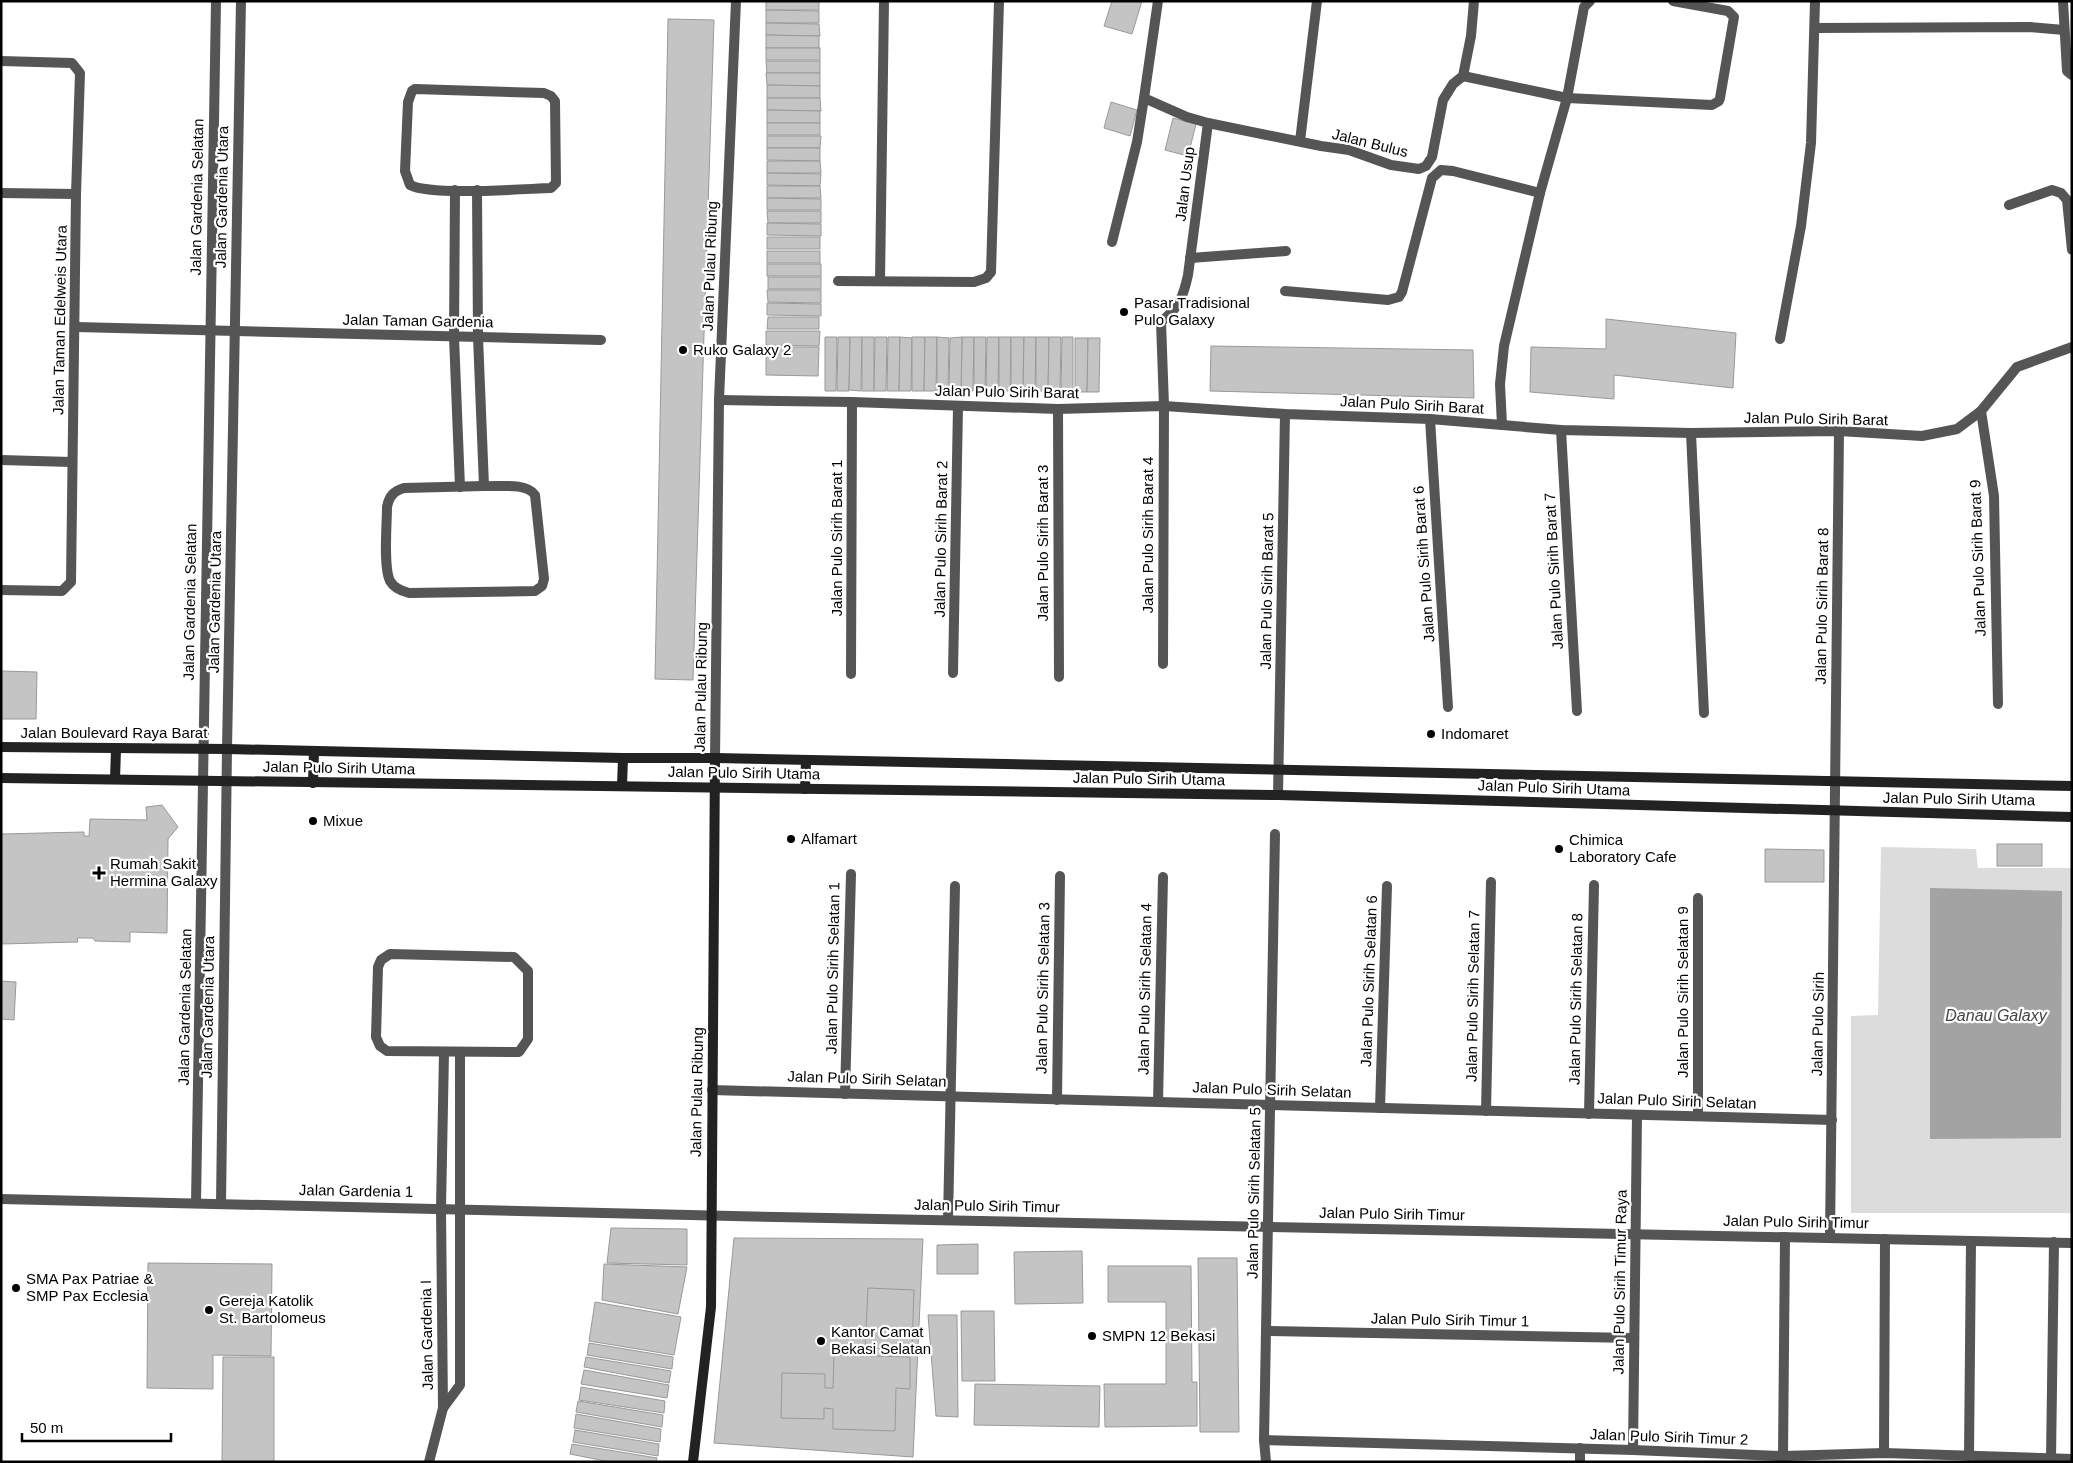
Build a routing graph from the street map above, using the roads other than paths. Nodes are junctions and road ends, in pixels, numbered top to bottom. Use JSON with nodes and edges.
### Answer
{"nodes":[{"id":1,"x":216,"y":1,"type":"edge"},
{"id":2,"x":241,"y":1,"type":"edge"},
{"id":3,"x":736,"y":1,"type":"edge"},
{"id":4,"x":884,"y":1,"type":"edge"},
{"id":5,"x":999,"y":1,"type":"edge"},
{"id":6,"x":1158,"y":1,"type":"edge"},
{"id":7,"x":1317,"y":1,"type":"edge"},
{"id":8,"x":1474,"y":1,"type":"edge"},
{"id":9,"x":1590,"y":1,"type":"edge"},
{"id":10,"x":1673,"y":1,"type":"edge"},
{"id":11,"x":1815,"y":1,"type":"edge"},
{"id":12,"x":2063,"y":1,"type":"edge"},
{"id":13,"x":1815,"y":28,"type":"junction"},
{"id":14,"x":2064,"y":30,"type":"junction"},
{"id":15,"x":1,"y":61,"type":"edge"},
{"id":16,"x":2072,"y":75,"type":"edge"},
{"id":17,"x":1463,"y":76,"type":"junction"},
{"id":18,"x":1144,"y":98,"type":"junction"},
{"id":19,"x":1567,"y":98,"type":"junction"},
{"id":20,"x":1208,"y":123,"type":"junction"},
{"id":21,"x":1300,"y":141,"type":"junction"},
{"id":22,"x":455,"y":190,"type":"junction"},
{"id":23,"x":477,"y":190,"type":"junction"},
{"id":24,"x":1,"y":193,"type":"edge"},
{"id":25,"x":1540,"y":193,"type":"junction"},
{"id":26,"x":76,"y":194,"type":"junction"},
{"id":27,"x":2010,"y":205,"type":"dead end"},
{"id":28,"x":1112,"y":242,"type":"dead end"},
{"id":29,"x":2072,"y":250,"type":"edge"},
{"id":30,"x":1286,"y":251,"type":"dead end"},
{"id":31,"x":1190,"y":258,"type":"junction"},
{"id":32,"x":838,"y":281,"type":"dead end"},
{"id":33,"x":880,"y":281,"type":"junction"},
{"id":34,"x":1286,"y":291,"type":"dead end"},
{"id":35,"x":76,"y":327,"type":"junction"},
{"id":36,"x":209,"y":330,"type":"junction"},
{"id":37,"x":235,"y":331,"type":"junction"},
{"id":38,"x":454,"y":337,"type":"junction"},
{"id":39,"x":478,"y":337,"type":"junction"},
{"id":40,"x":1780,"y":339,"type":"dead end"},
{"id":41,"x":601,"y":340,"type":"dead end"},
{"id":42,"x":2072,"y":347,"type":"edge"},
{"id":43,"x":719,"y":400,"type":"junction"},
{"id":44,"x":852,"y":402,"type":"junction"},
{"id":45,"x":1164,"y":406,"type":"junction"},
{"id":46,"x":958,"y":407,"type":"junction"},
{"id":47,"x":1058,"y":409,"type":"junction"},
{"id":48,"x":1981,"y":412,"type":"junction"},
{"id":49,"x":1285,"y":414,"type":"junction"},
{"id":50,"x":1430,"y":418,"type":"junction"},
{"id":51,"x":1502,"y":425,"type":"junction"},
{"id":52,"x":1561,"y":430,"type":"junction"},
{"id":53,"x":1839,"y":431,"type":"junction"},
{"id":54,"x":1691,"y":433,"type":"junction"},
{"id":55,"x":1,"y":460,"type":"edge"},
{"id":56,"x":72,"y":462,"type":"junction"},
{"id":57,"x":484,"y":486,"type":"junction"},
{"id":58,"x":460,"y":487,"type":"junction"},
{"id":59,"x":1,"y":590,"type":"edge"},
{"id":60,"x":1163,"y":664,"type":"dead end"},
{"id":61,"x":953,"y":673,"type":"dead end"},
{"id":62,"x":851,"y":674,"type":"dead end"},
{"id":63,"x":1059,"y":677,"type":"dead end"},
{"id":64,"x":1998,"y":704,"type":"dead end"},
{"id":65,"x":1448,"y":707,"type":"dead end"},
{"id":66,"x":1577,"y":711,"type":"dead end"},
{"id":67,"x":1704,"y":713,"type":"dead end"},
{"id":68,"x":1,"y":747,"type":"edge"},
{"id":69,"x":204,"y":749,"type":"junction"},
{"id":70,"x":227,"y":749,"type":"junction"},
{"id":71,"x":116,"y":750,"type":"junction"},
{"id":72,"x":314,"y":751,"type":"junction"},
{"id":73,"x":623,"y":758,"type":"junction"},
{"id":74,"x":715,"y":758,"type":"junction"},
{"id":75,"x":806,"y":761,"type":"junction"},
{"id":76,"x":1279,"y":769,"type":"junction"},
{"id":77,"x":1,"y":778,"type":"edge"},
{"id":78,"x":115,"y":779,"type":"junction"},
{"id":79,"x":203,"y":780,"type":"junction"},
{"id":80,"x":226,"y":781,"type":"junction"},
{"id":81,"x":1836,"y":782,"type":"junction"},
{"id":82,"x":313,"y":783,"type":"junction"},
{"id":83,"x":622,"y":786,"type":"junction"},
{"id":84,"x":2072,"y":786,"type":"edge"},
{"id":85,"x":715,"y":787,"type":"junction"},
{"id":86,"x":805,"y":789,"type":"junction"},
{"id":87,"x":1278,"y":795,"type":"junction"},
{"id":88,"x":1835,"y":812,"type":"junction"},
{"id":89,"x":2072,"y":817,"type":"edge"},
{"id":90,"x":1274,"y":834,"type":"dead end"},
{"id":91,"x":851,"y":874,"type":"dead end"},
{"id":92,"x":1060,"y":876,"type":"dead end"},
{"id":93,"x":1163,"y":877,"type":"dead end"},
{"id":94,"x":1490,"y":882,"type":"dead end"},
{"id":95,"x":1594,"y":885,"type":"dead end"},
{"id":96,"x":955,"y":886,"type":"dead end"},
{"id":97,"x":1387,"y":886,"type":"dead end"},
{"id":98,"x":1698,"y":898,"type":"dead end"},
{"id":99,"x":444,"y":1053,"type":"junction"},
{"id":100,"x":460,"y":1053,"type":"junction"},
{"id":101,"x":712,"y":1090,"type":"junction"},
{"id":102,"x":845,"y":1094,"type":"junction"},
{"id":103,"x":950,"y":1097,"type":"junction"},
{"id":104,"x":1057,"y":1100,"type":"junction"},
{"id":105,"x":1158,"y":1102,"type":"junction"},
{"id":106,"x":1271,"y":1105,"type":"junction"},
{"id":107,"x":1380,"y":1108,"type":"junction"},
{"id":108,"x":1486,"y":1111,"type":"junction"},
{"id":109,"x":1589,"y":1114,"type":"junction"},
{"id":110,"x":1637,"y":1115,"type":"junction"},
{"id":111,"x":1698,"y":1116,"type":"junction"},
{"id":112,"x":1832,"y":1120,"type":"junction"},
{"id":113,"x":1,"y":1199,"type":"edge"},
{"id":114,"x":196,"y":1203,"type":"junction"},
{"id":115,"x":221,"y":1204,"type":"junction"},
{"id":116,"x":441,"y":1208,"type":"junction"},
{"id":117,"x":460,"y":1209,"type":"junction"},
{"id":118,"x":711,"y":1214,"type":"junction"},
{"id":119,"x":948,"y":1220,"type":"junction"},
{"id":120,"x":1269,"y":1227,"type":"junction"},
{"id":121,"x":1635,"y":1234,"type":"junction"},
{"id":122,"x":1785,"y":1237,"type":"junction"},
{"id":123,"x":1830,"y":1238,"type":"junction"},
{"id":124,"x":1885,"y":1239,"type":"junction"},
{"id":125,"x":1971,"y":1241,"type":"junction"},
{"id":126,"x":2054,"y":1242,"type":"junction"},
{"id":127,"x":2072,"y":1243,"type":"edge"},
{"id":128,"x":1266,"y":1331,"type":"junction"},
{"id":129,"x":1634,"y":1338,"type":"junction"},
{"id":130,"x":443,"y":1408,"type":"junction"},
{"id":131,"x":1264,"y":1440,"type":"junction"},
{"id":132,"x":1580,"y":1448,"type":"junction"},
{"id":133,"x":1633,"y":1450,"type":"junction"},
{"id":134,"x":1884,"y":1453,"type":"junction"},
{"id":135,"x":1783,"y":1456,"type":"junction"},
{"id":136,"x":1968,"y":1456,"type":"junction"},
{"id":137,"x":1899,"y":1458,"type":"edge"},
{"id":138,"x":2051,"y":1458,"type":"junction"},
{"id":139,"x":2072,"y":1459,"type":"edge"},
{"id":140,"x":429,"y":1462,"type":"edge"},
{"id":141,"x":693,"y":1462,"type":"edge"},
{"id":142,"x":1266,"y":1462,"type":"edge"},
{"id":143,"x":1580,"y":1462,"type":"edge"}],
"edges":[{"from":1,"to":36,"type":"street","name":"Jalan Gardenia Selatan"},
{"from":2,"to":37,"type":"street","name":"Jalan Gardenia Utara"},
{"from":3,"to":43,"type":"street","name":"Jalan Pulau Ribung"},
{"from":4,"to":33,"type":"street"},
{"from":5,"to":33,"type":"street"},
{"from":6,"to":18,"type":"street"},
{"from":7,"to":21,"type":"street"},
{"from":8,"to":17,"type":"street"},
{"from":9,"to":19,"type":"street"},
{"from":10,"to":19,"type":"street"},
{"from":11,"to":13,"type":"street"},
{"from":12,"to":14,"type":"street"},
{"from":13,"to":14,"type":"street"},
{"from":13,"to":40,"type":"street"},
{"from":14,"to":16,"type":"street"},
{"from":15,"to":26,"type":"street","name":"Jalan Taman Edelweis Utara"},
{"from":17,"to":19,"type":"street"},
{"from":17,"to":21,"type":"street","name":"Jalan Bulus"},
{"from":18,"to":20,"type":"street"},
{"from":18,"to":28,"type":"street"},
{"from":19,"to":25,"type":"street"},
{"from":20,"to":21,"type":"street","name":"Jalan Bulus"},
{"from":20,"to":31,"type":"street","name":"Jalan Usup"},
{"from":22,"to":23,"type":"street"},
{"from":22,"to":23,"type":"street"},
{"from":22,"to":38,"type":"street"},
{"from":23,"to":39,"type":"street"},
{"from":24,"to":26,"type":"street"},
{"from":25,"to":34,"type":"street"},
{"from":25,"to":51,"type":"street"},
{"from":26,"to":35,"type":"street","name":"Jalan Taman Edelweis Utara"},
{"from":27,"to":29,"type":"street"},
{"from":30,"to":31,"type":"street"},
{"from":31,"to":45,"type":"street","name":"Jalan Usup"},
{"from":32,"to":33,"type":"street"},
{"from":35,"to":36,"type":"street","name":"Jalan Taman Gardenia"},
{"from":35,"to":56,"type":"street","name":"Jalan Taman Edelweis Utara"},
{"from":36,"to":37,"type":"street","name":"Jalan Taman Gardenia"},
{"from":36,"to":69,"type":"street","name":"Jalan Gardenia Selatan"},
{"from":37,"to":38,"type":"street","name":"Jalan Taman Gardenia"},
{"from":37,"to":70,"type":"street","name":"Jalan Gardenia Utara"},
{"from":38,"to":39,"type":"street","name":"Jalan Taman Gardenia"},
{"from":38,"to":58,"type":"street"},
{"from":39,"to":41,"type":"street","name":"Jalan Taman Gardenia"},
{"from":39,"to":57,"type":"street"},
{"from":42,"to":48,"type":"street","name":"Jalan Pulo Sirih Barat"},
{"from":43,"to":44,"type":"street","name":"Jalan Pulo Sirih Barat"},
{"from":43,"to":74,"type":"street","name":"Jalan Pulau Ribung"},
{"from":44,"to":46,"type":"street","name":"Jalan Pulo Sirih Barat"},
{"from":44,"to":62,"type":"street","name":"Jalan Pulo Sirih Barat 1"},
{"from":45,"to":47,"type":"street","name":"Jalan Pulo Sirih Barat"},
{"from":45,"to":49,"type":"street","name":"Jalan Pulo Sirih Barat"},
{"from":45,"to":60,"type":"street","name":"Jalan Pulo Sirih Barat 4"},
{"from":46,"to":47,"type":"street","name":"Jalan Pulo Sirih Barat"},
{"from":46,"to":61,"type":"street","name":"Jalan Pulo Sirih Barat 2"},
{"from":47,"to":63,"type":"street","name":"Jalan Pulo Sirih Barat 3"},
{"from":48,"to":53,"type":"street","name":"Jalan Pulo Sirih Barat"},
{"from":48,"to":64,"type":"street","name":"Jalan Pulo Sirih Barat 9"},
{"from":49,"to":50,"type":"street","name":"Jalan Pulo Sirih Barat"},
{"from":49,"to":76,"type":"street","name":"Jalan Pulo Sirih Barat 5"},
{"from":50,"to":51,"type":"street","name":"Jalan Pulo Sirih Barat"},
{"from":50,"to":65,"type":"street","name":"Jalan Pulo Sirih Barat 6"},
{"from":51,"to":52,"type":"street","name":"Jalan Pulo Sirih Barat"},
{"from":52,"to":54,"type":"street","name":"Jalan Pulo Sirih Barat"},
{"from":52,"to":66,"type":"street","name":"Jalan Pulo Sirih Barat 7"},
{"from":53,"to":54,"type":"street","name":"Jalan Pulo Sirih Barat"},
{"from":53,"to":81,"type":"street","name":"Jalan Pulo Sirih Barat 8"},
{"from":54,"to":67,"type":"street"},
{"from":55,"to":56,"type":"street"},
{"from":56,"to":59,"type":"street","name":"Jalan Taman Edelweis Utara"},
{"from":57,"to":58,"type":"street"},
{"from":57,"to":58,"type":"street"},
{"from":68,"to":71,"type":"main road","name":"Jalan Boulevard Raya Barat"},
{"from":69,"to":70,"type":"main road","name":"Jalan Boulevard Raya Barat"},
{"from":69,"to":71,"type":"main road","name":"Jalan Boulevard Raya Barat"},
{"from":69,"to":79,"type":"street","name":"Jalan Gardenia Selatan"},
{"from":70,"to":72,"type":"main road","name":"Jalan Pulo Sirih Utama"},
{"from":70,"to":80,"type":"street","name":"Jalan Gardenia Utara"},
{"from":71,"to":78,"type":"main road"},
{"from":72,"to":73,"type":"main road","name":"Jalan Pulo Sirih Utama"},
{"from":72,"to":82,"type":"main road"},
{"from":73,"to":74,"type":"main road","name":"Jalan Pulo Sirih Utama"},
{"from":73,"to":83,"type":"main road"},
{"from":74,"to":75,"type":"main road","name":"Jalan Pulo Sirih Utama"},
{"from":74,"to":85,"type":"main road","name":"Jalan Pulau Ribung"},
{"from":75,"to":76,"type":"main road","name":"Jalan Pulo Sirih Utama"},
{"from":75,"to":86,"type":"main road"},
{"from":76,"to":81,"type":"main road","name":"Jalan Pulo Sirih Utama"},
{"from":76,"to":87,"type":"street","name":"Jalan Pulo Sirih Barat 5"},
{"from":77,"to":78,"type":"main road"},
{"from":78,"to":79,"type":"main road"},
{"from":79,"to":80,"type":"main road"},
{"from":79,"to":114,"type":"street","name":"Jalan Gardenia Selatan"},
{"from":80,"to":82,"type":"main road","name":"Jalan Pulo Sirih Utama"},
{"from":80,"to":115,"type":"street","name":"Jalan Gardenia Utara"},
{"from":81,"to":84,"type":"main road","name":"Jalan Pulo Sirih Utama"},
{"from":81,"to":88,"type":"street","name":"Jalan Pulo Sirih Barat 8"},
{"from":82,"to":83,"type":"main road","name":"Jalan Pulo Sirih Utama"},
{"from":83,"to":85,"type":"main road","name":"Jalan Pulo Sirih Utama"},
{"from":85,"to":86,"type":"main road","name":"Jalan Pulo Sirih Utama"},
{"from":85,"to":101,"type":"main road","name":"Jalan Pulau Ribung"},
{"from":86,"to":87,"type":"main road","name":"Jalan Pulo Sirih Utama"},
{"from":87,"to":88,"type":"main road","name":"Jalan Pulo Sirih Utama"},
{"from":88,"to":89,"type":"main road","name":"Jalan Pulo Sirih Utama"},
{"from":88,"to":112,"type":"street","name":"Jalan Pulo Sirih"},
{"from":90,"to":106,"type":"street","name":"Jalan Pulo Sirih Selatan 5"},
{"from":91,"to":102,"type":"street","name":"Jalan Pulo Sirih Selatan 1"},
{"from":92,"to":104,"type":"street","name":"Jalan Pulo Sirih Selatan 3"},
{"from":93,"to":105,"type":"street","name":"Jalan Pulo Sirih Selatan 4"},
{"from":94,"to":108,"type":"street","name":"Jalan Pulo Sirih Selatan 7"},
{"from":95,"to":109,"type":"street","name":"Jalan Pulo Sirih Selatan 8"},
{"from":96,"to":103,"type":"street"},
{"from":97,"to":107,"type":"street","name":"Jalan Pulo Sirih Selatan 6"},
{"from":98,"to":111,"type":"street","name":"Jalan Pulo Sirih Selatan 9"},
{"from":99,"to":100,"type":"street"},
{"from":99,"to":100,"type":"street"},
{"from":99,"to":116,"type":"street","name":"Jalan Gardenia I"},
{"from":100,"to":117,"type":"street","name":"Jalan Gardenia I"},
{"from":101,"to":102,"type":"street","name":"Jalan Pulo Sirih Selatan"},
{"from":101,"to":118,"type":"main road","name":"Jalan Pulau Ribung"},
{"from":102,"to":103,"type":"street","name":"Jalan Pulo Sirih Selatan"},
{"from":103,"to":104,"type":"street","name":"Jalan Pulo Sirih Selatan"},
{"from":103,"to":119,"type":"street"},
{"from":104,"to":105,"type":"street","name":"Jalan Pulo Sirih Selatan"},
{"from":105,"to":106,"type":"street","name":"Jalan Pulo Sirih Selatan"},
{"from":106,"to":107,"type":"street","name":"Jalan Pulo Sirih Selatan"},
{"from":106,"to":120,"type":"street","name":"Jalan Pulo Sirih Selatan 5"},
{"from":107,"to":108,"type":"street","name":"Jalan Pulo Sirih Selatan"},
{"from":108,"to":109,"type":"street","name":"Jalan Pulo Sirih Selatan"},
{"from":109,"to":110,"type":"street","name":"Jalan Pulo Sirih Selatan"},
{"from":110,"to":111,"type":"street","name":"Jalan Pulo Sirih Selatan"},
{"from":110,"to":121,"type":"street","name":"Jalan Pulo Sirih Timur Raya"},
{"from":111,"to":112,"type":"street","name":"Jalan Pulo Sirih Selatan"},
{"from":112,"to":123,"type":"street","name":"Jalan Pulo Sirih"},
{"from":113,"to":114,"type":"street","name":"Jalan Gardenia 1"},
{"from":114,"to":115,"type":"street","name":"Jalan Gardenia 1"},
{"from":115,"to":116,"type":"street","name":"Jalan Gardenia 1"},
{"from":116,"to":117,"type":"street","name":"Jalan Gardenia 1"},
{"from":116,"to":130,"type":"street","name":"Jalan Gardenia I"},
{"from":117,"to":118,"type":"street","name":"Jalan Gardenia 1"},
{"from":117,"to":130,"type":"street","name":"Jalan Gardenia I"},
{"from":118,"to":119,"type":"street","name":"Jalan Pulo Sirih Timur"},
{"from":118,"to":141,"type":"main road","name":"Jalan Pulau Ribung"},
{"from":119,"to":120,"type":"street","name":"Jalan Pulo Sirih Timur"},
{"from":120,"to":121,"type":"street","name":"Jalan Pulo Sirih Timur"},
{"from":120,"to":128,"type":"street","name":"Jalan Pulo Sirih Selatan 5"},
{"from":121,"to":122,"type":"street","name":"Jalan Pulo Sirih Timur"},
{"from":121,"to":129,"type":"street","name":"Jalan Pulo Sirih Timur Raya"},
{"from":122,"to":123,"type":"street","name":"Jalan Pulo Sirih Timur"},
{"from":122,"to":135,"type":"street"},
{"from":123,"to":124,"type":"street","name":"Jalan Pulo Sirih Timur"},
{"from":124,"to":125,"type":"street","name":"Jalan Pulo Sirih Timur"},
{"from":124,"to":134,"type":"street"},
{"from":125,"to":126,"type":"street","name":"Jalan Pulo Sirih Timur"},
{"from":125,"to":136,"type":"street"},
{"from":126,"to":127,"type":"street","name":"Jalan Pulo Sirih Timur"},
{"from":126,"to":138,"type":"street"},
{"from":128,"to":129,"type":"street","name":"Jalan Pulo Sirih Timur 1"},
{"from":128,"to":131,"type":"street","name":"Jalan Pulo Sirih Selatan 5"},
{"from":129,"to":133,"type":"street","name":"Jalan Pulo Sirih Timur Raya"},
{"from":130,"to":140,"type":"street"},
{"from":131,"to":132,"type":"street","name":"Jalan Pulo Sirih Timur 2"},
{"from":131,"to":142,"type":"street","name":"Jalan Pulo Sirih Selatan 5"},
{"from":132,"to":133,"type":"street","name":"Jalan Pulo Sirih Timur 2"},
{"from":132,"to":143,"type":"street"},
{"from":133,"to":135,"type":"street","name":"Jalan Pulo Sirih Timur 2"},
{"from":134,"to":135,"type":"street","name":"Jalan Pulo Sirih Timur 2"},
{"from":134,"to":137,"type":"street","name":"Jalan Pulo Sirih Timur 2"},
{"from":136,"to":137,"type":"street","name":"Jalan Pulo Sirih Timur 2"},
{"from":136,"to":138,"type":"street","name":"Jalan Pulo Sirih Timur 2"},
{"from":138,"to":139,"type":"street","name":"Jalan Pulo Sirih Timur 2"}]}
